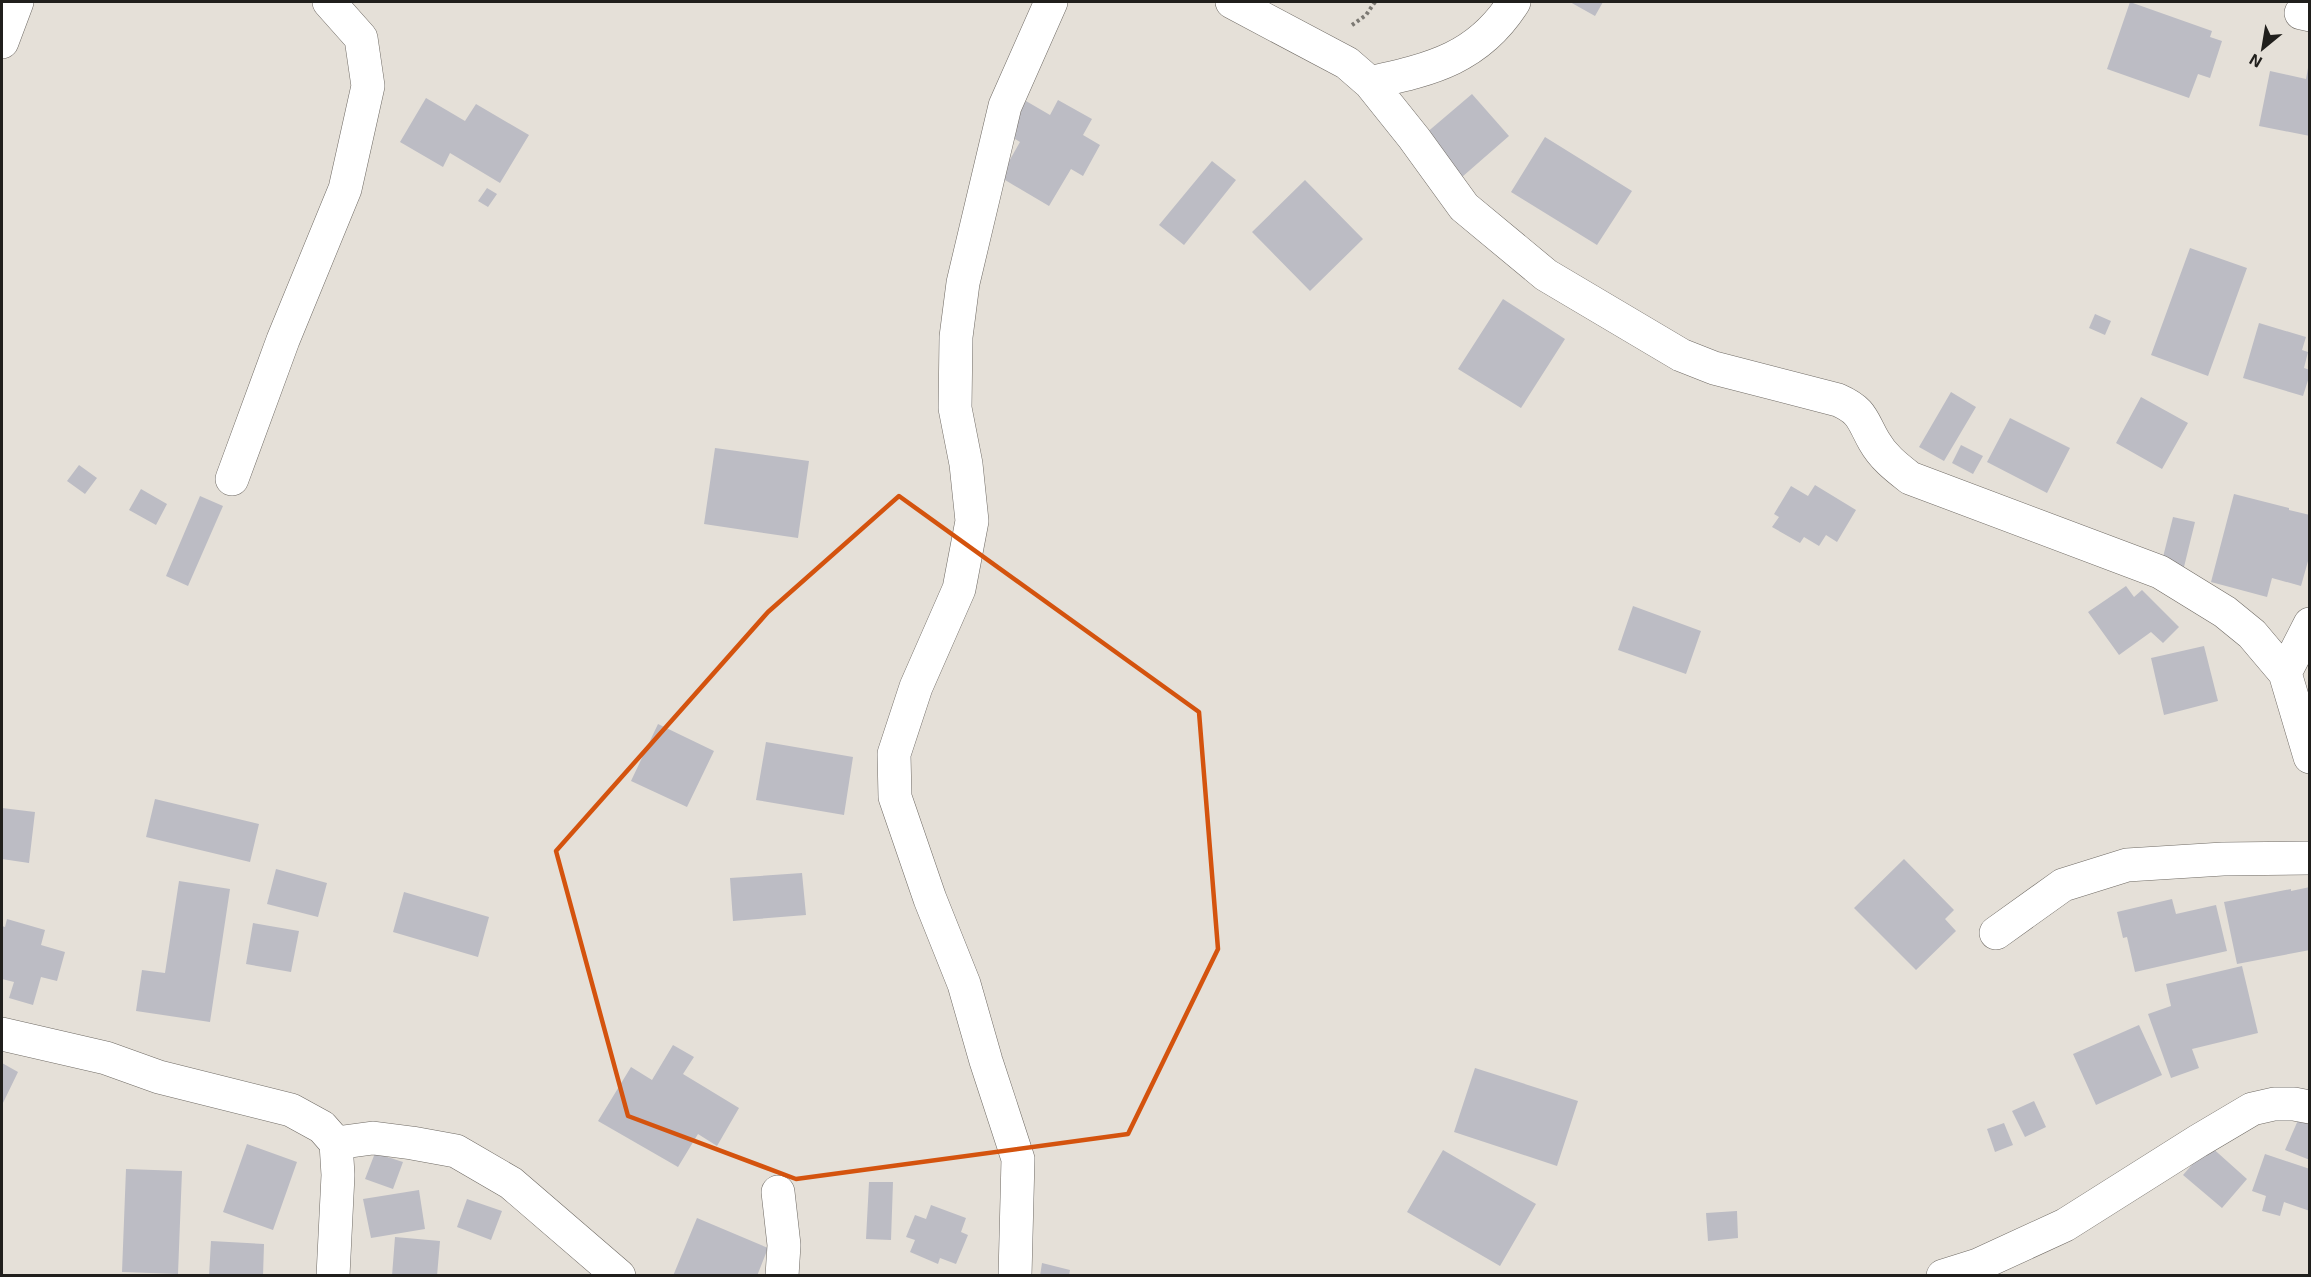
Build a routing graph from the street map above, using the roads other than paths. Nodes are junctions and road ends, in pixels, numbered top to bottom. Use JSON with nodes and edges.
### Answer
{"nodes":[{"id":1,"x":17,"y":2,"type":"edge"},
{"id":2,"x":329,"y":2,"type":"edge"},
{"id":3,"x":1051,"y":2,"type":"edge"},
{"id":4,"x":1232,"y":2,"type":"edge"},
{"id":5,"x":1514,"y":2,"type":"edge"},
{"id":6,"x":2,"y":42,"type":"edge"},
{"id":7,"x":1370,"y":83,"type":"junction"},
{"id":8,"x":232,"y":479,"type":"dead end"},
{"id":9,"x":2310,"y":624,"type":"edge"},
{"id":10,"x":2285,"y":673,"type":"junction"},
{"id":11,"x":2310,"y":757,"type":"edge"},
{"id":12,"x":2310,"y":858,"type":"edge"},
{"id":13,"x":1996,"y":933,"type":"dead end"},
{"id":14,"x":2,"y":1034,"type":"edge"},
{"id":15,"x":2310,"y":1107,"type":"edge"},
{"id":16,"x":336,"y":1143,"type":"junction"},
{"id":17,"x":777,"y":1192,"type":"dead end"},
{"id":18,"x":333,"y":1275,"type":"edge"},
{"id":19,"x":619,"y":1275,"type":"edge"},
{"id":20,"x":783,"y":1275,"type":"edge"},
{"id":21,"x":1015,"y":1275,"type":"edge"},
{"id":22,"x":1943,"y":1275,"type":"edge"}],
"edges":[{"from":1,"to":6,"type":"street"},
{"from":2,"to":8,"type":"street"},
{"from":3,"to":21,"type":"street"},
{"from":4,"to":7,"type":"street"},
{"from":5,"to":7,"type":"street"},
{"from":7,"to":10,"type":"street"},
{"from":9,"to":10,"type":"street"},
{"from":10,"to":11,"type":"street"},
{"from":12,"to":13,"type":"street"},
{"from":14,"to":16,"type":"street"},
{"from":15,"to":22,"type":"street"},
{"from":16,"to":18,"type":"street"},
{"from":16,"to":19,"type":"street"},
{"from":17,"to":20,"type":"street"}]}
